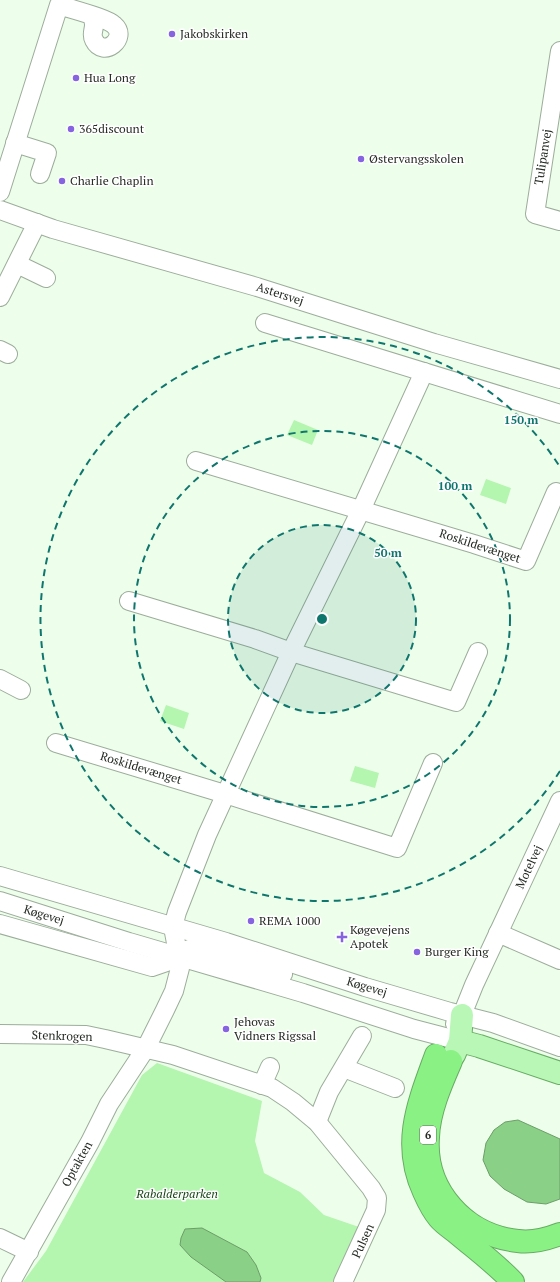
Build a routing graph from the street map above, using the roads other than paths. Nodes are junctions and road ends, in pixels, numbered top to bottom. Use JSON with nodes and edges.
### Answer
{"nodes":[{"id":1,"x":59,"y":3,"type":"edge"},
{"id":2,"x":92,"y":16,"type":"dead end"},
{"id":3,"x":560,"y":51,"type":"edge"},
{"id":4,"x":15,"y":143,"type":"junction"},
{"id":5,"x":3,"y":172,"type":"edge"},
{"id":6,"x":40,"y":174,"type":"dead end"},
{"id":7,"x":0,"y":192,"type":"edge"},
{"id":8,"x":0,"y":210,"type":"edge"},
{"id":9,"x":560,"y":221,"type":"edge"},
{"id":10,"x":37,"y":223,"type":"junction"},
{"id":11,"x":16,"y":264,"type":"junction"},
{"id":12,"x":46,"y":278,"type":"dead end"},
{"id":13,"x":0,"y":297,"type":"edge"},
{"id":14,"x":265,"y":322,"type":"dead end"},
{"id":15,"x":424,"y":372,"type":"junction"},
{"id":16,"x":560,"y":379,"type":"edge"},
{"id":17,"x":560,"y":414,"type":"edge"},
{"id":18,"x":196,"y":461,"type":"dead end"},
{"id":19,"x":556,"y":492,"type":"dead end"},
{"id":20,"x":361,"y":510,"type":"junction"},
{"id":21,"x":129,"y":601,"type":"dead end"},
{"id":22,"x":291,"y":652,"type":"junction"},
{"id":23,"x":478,"y":652,"type":"dead end"},
{"id":24,"x":0,"y":679,"type":"edge"},
{"id":25,"x":21,"y":690,"type":"dead end"},
{"id":26,"x":56,"y":743,"type":"dead end"},
{"id":27,"x":433,"y":763,"type":"dead end"},
{"id":28,"x":225,"y":794,"type":"junction"},
{"id":29,"x":560,"y":801,"type":"edge"},
{"id":30,"x":0,"y":876,"type":"edge"},
{"id":31,"x":5,"y":903,"type":"edge"},
{"id":32,"x":0,"y":924,"type":"edge"},
{"id":33,"x":173,"y":927,"type":"junction"},
{"id":34,"x":498,"y":933,"type":"junction"},
{"id":35,"x":180,"y":957,"type":"junction"},
{"id":36,"x":560,"y":960,"type":"edge"},
{"id":37,"x":365,"y":987,"type":"junction"},
{"id":38,"x":331,"y":1002,"type":"junction"},
{"id":39,"x":0,"y":1034,"type":"edge"},
{"id":40,"x":362,"y":1036,"type":"dead end"},
{"id":41,"x":452,"y":1040,"type":"junction"},
{"id":42,"x":560,"y":1047,"type":"edge"},
{"id":43,"x":146,"y":1048,"type":"junction"},
{"id":44,"x":560,"y":1056,"type":"edge"},
{"id":45,"x":270,"y":1067,"type":"dead end"},
{"id":46,"x":344,"y":1068,"type":"junction"},
{"id":47,"x":560,"y":1073,"type":"edge"},
{"id":48,"x":262,"y":1085,"type":"junction"},
{"id":49,"x":395,"y":1088,"type":"dead end"},
{"id":50,"x":317,"y":1122,"type":"junction"},
{"id":51,"x":560,"y":1234,"type":"edge"},
{"id":52,"x":0,"y":1238,"type":"edge"},
{"id":53,"x":29,"y":1252,"type":"junction"},
{"id":54,"x":11,"y":1282,"type":"edge"},
{"id":55,"x":344,"y":1282,"type":"edge"},
{"id":56,"x":513,"y":1282,"type":"edge"}],
"edges":[{"from":1,"to":2,"type":"street"},
{"from":1,"to":4,"type":"street"},
{"from":3,"to":9,"type":"street","name":"Tulipanvej"},
{"from":4,"to":5,"type":"street"},
{"from":4,"to":6,"type":"street"},
{"from":5,"to":7,"type":"street"},
{"from":8,"to":10,"type":"street","name":"Astersvej"},
{"from":10,"to":11,"type":"street"},
{"from":10,"to":16,"type":"street","name":"Astersvej"},
{"from":11,"to":12,"type":"street"},
{"from":11,"to":13,"type":"street"},
{"from":14,"to":15,"type":"street"},
{"from":15,"to":17,"type":"street"},
{"from":15,"to":20,"type":"street"},
{"from":18,"to":20,"type":"street","name":"Roskildevænget"},
{"from":19,"to":20,"type":"street","name":"Roskildevænget"},
{"from":20,"to":22,"type":"street"},
{"from":21,"to":22,"type":"street"},
{"from":22,"to":23,"type":"street"},
{"from":22,"to":28,"type":"street"},
{"from":24,"to":25,"type":"street"},
{"from":26,"to":28,"type":"street","name":"Roskildevænget"},
{"from":27,"to":28,"type":"street","name":"Roskildevænget"},
{"from":28,"to":33,"type":"street"},
{"from":29,"to":34,"type":"street","name":"Motelvej"},
{"from":30,"to":33,"type":"street","name":"Køgevej"},
{"from":31,"to":33,"type":"street"},
{"from":31,"to":35,"type":"street","name":"Køgevej"},
{"from":32,"to":35,"type":"street"},
{"from":33,"to":35,"type":"street"},
{"from":33,"to":37,"type":"street","name":"Køgevej"},
{"from":34,"to":36,"type":"street"},
{"from":34,"to":41,"type":"street","name":"Motelvej"},
{"from":35,"to":37,"type":"street"},
{"from":35,"to":38,"type":"street","name":"Køgevej"},
{"from":35,"to":43,"type":"street","name":"Optakten"},
{"from":37,"to":41,"type":"street","name":"Køgevej"},
{"from":38,"to":41,"type":"street","name":"Køgevej"},
{"from":38,"to":41,"type":"street"},
{"from":39,"to":43,"type":"street","name":"Stenkrogen"},
{"from":40,"to":46,"type":"street"},
{"from":41,"to":42,"type":"street","name":"Køgevej"},
{"from":41,"to":44,"type":"street"},
{"from":41,"to":47,"type":"main road","name":"Køgevej"},
{"from":41,"to":51,"type":"highway","number":"6"},
{"from":41,"to":56,"type":"highway"},
{"from":43,"to":48,"type":"street"},
{"from":43,"to":53,"type":"street","name":"Optakten"},
{"from":45,"to":48,"type":"street"},
{"from":46,"to":49,"type":"street"},
{"from":46,"to":50,"type":"street"},
{"from":48,"to":50,"type":"street"},
{"from":50,"to":55,"type":"street","name":"Pulsen"},
{"from":52,"to":53,"type":"street"},
{"from":53,"to":54,"type":"street","name":"Optakten"}]}
